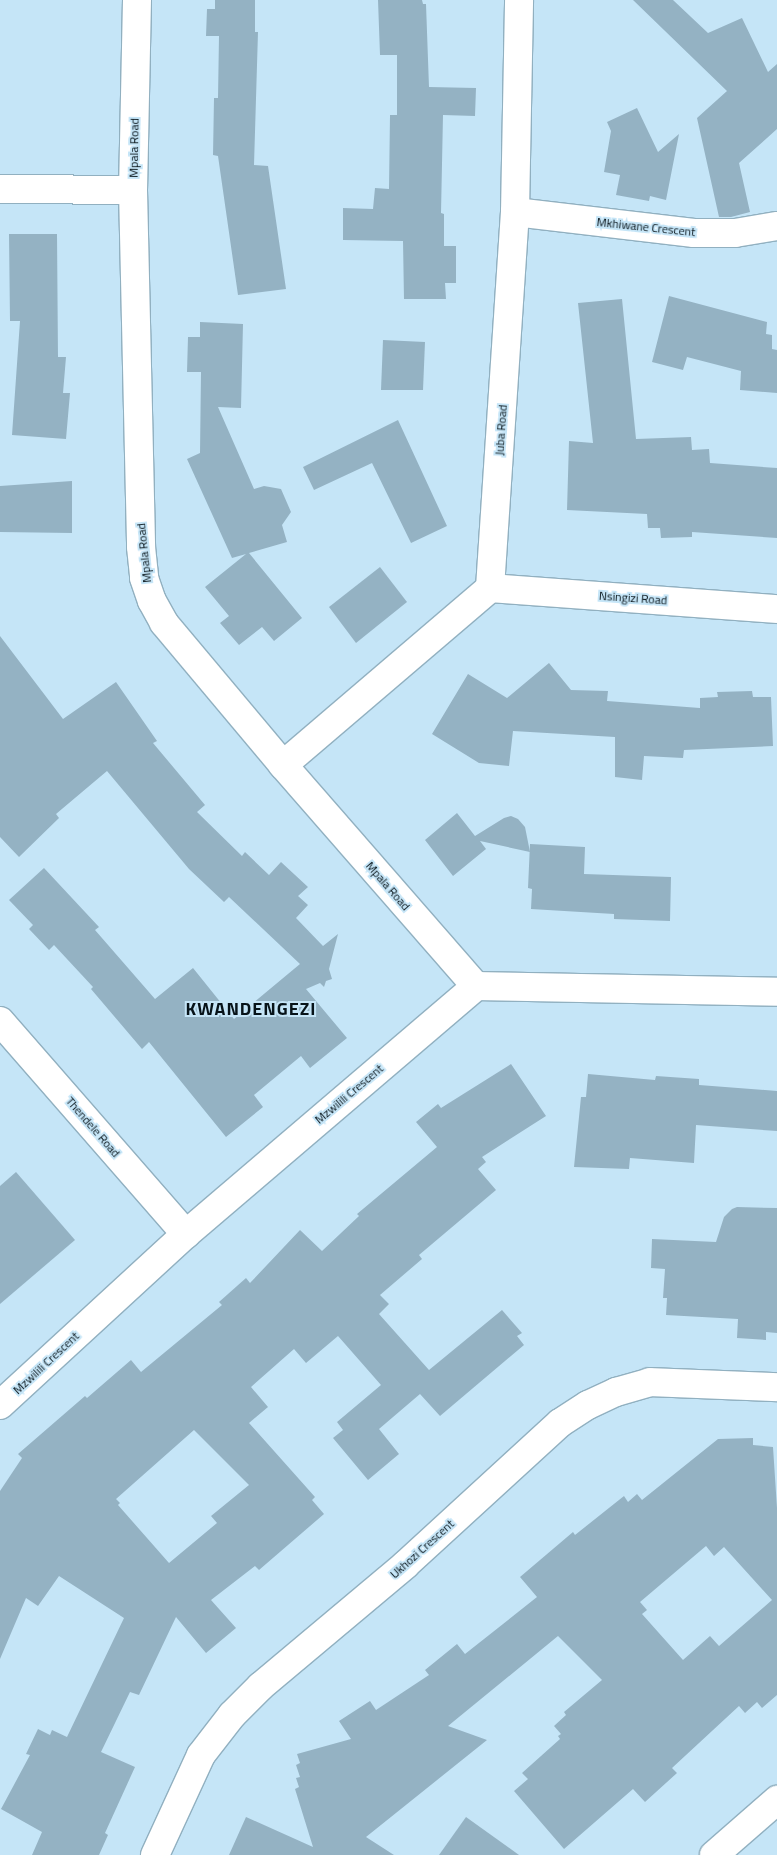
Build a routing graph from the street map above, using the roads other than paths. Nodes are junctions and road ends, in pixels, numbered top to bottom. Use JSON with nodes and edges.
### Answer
{"nodes":[{"id":1,"x":137,"y":0,"type":"edge"},
{"id":2,"x":519,"y":0,"type":"edge"},
{"id":3,"x":0,"y":189,"type":"edge"},
{"id":4,"x":133,"y":190,"type":"junction"},
{"id":5,"x":515,"y":212,"type":"junction"},
{"id":6,"x":777,"y":226,"type":"edge"},
{"id":7,"x":490,"y":588,"type":"junction"},
{"id":8,"x":777,"y":609,"type":"edge"},
{"id":9,"x":283,"y":765,"type":"junction"},
{"id":10,"x":476,"y":986,"type":"junction"},
{"id":11,"x":777,"y":992,"type":"edge"},
{"id":12,"x":0,"y":1021,"type":"edge"},
{"id":13,"x":186,"y":1234,"type":"junction"},
{"id":14,"x":777,"y":1387,"type":"edge"},
{"id":15,"x":0,"y":1405,"type":"edge"},
{"id":16,"x":777,"y":1800,"type":"edge"},
{"id":17,"x":155,"y":1855,"type":"edge"},
{"id":18,"x":714,"y":1855,"type":"edge"}],
"edges":[{"from":1,"to":4,"type":"street","name":"Mpala Road"},
{"from":2,"to":5,"type":"street","name":"Juba Road"},
{"from":3,"to":4,"type":"street"},
{"from":4,"to":9,"type":"street","name":"Mpala Road"},
{"from":5,"to":6,"type":"street","name":"Mkhiwane Crescent"},
{"from":5,"to":7,"type":"street","name":"Juba Road"},
{"from":7,"to":8,"type":"street","name":"Nsingizi Road"},
{"from":7,"to":9,"type":"street"},
{"from":9,"to":10,"type":"street","name":"Mpala Road"},
{"from":10,"to":11,"type":"street"},
{"from":10,"to":13,"type":"street","name":"Mzwilili Crescent"},
{"from":12,"to":13,"type":"street","name":"Thendele Road"},
{"from":13,"to":15,"type":"street","name":"Mzwilili Crescent"},
{"from":14,"to":17,"type":"street","name":"Ukhozi Crescent"},
{"from":16,"to":18,"type":"street"}]}
